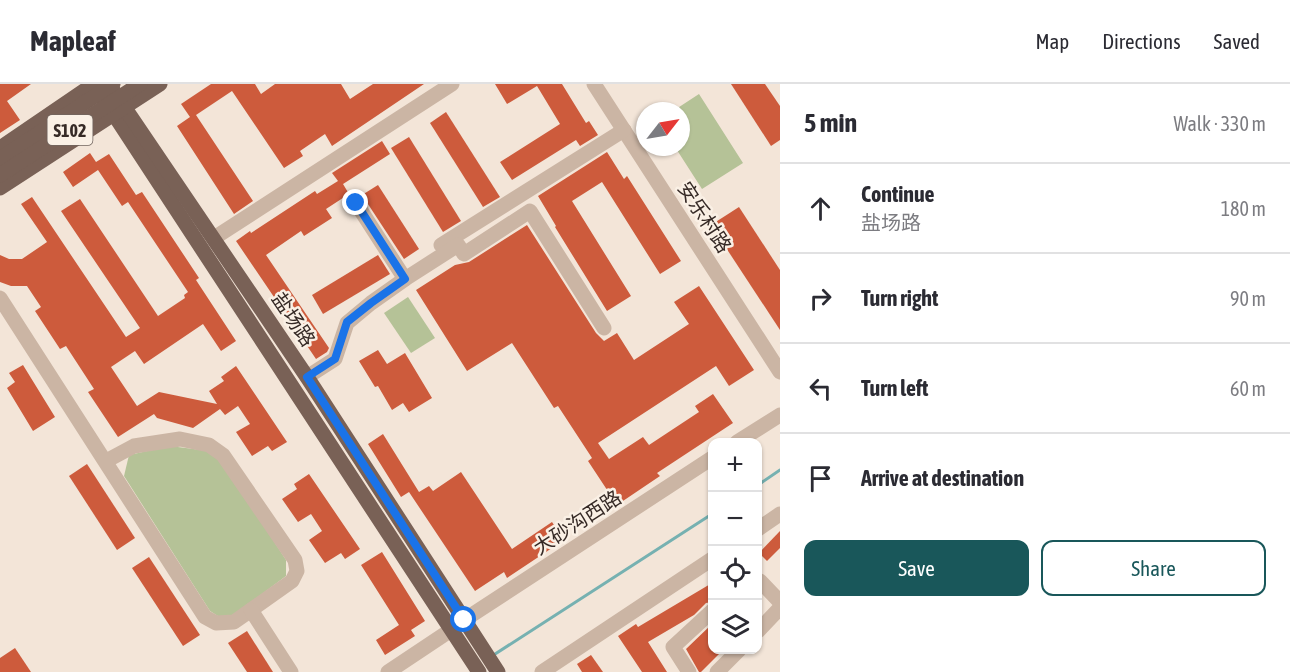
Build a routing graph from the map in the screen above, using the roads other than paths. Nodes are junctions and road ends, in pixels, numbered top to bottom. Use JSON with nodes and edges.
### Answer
{"nodes":[{"id":1,"x":94,"y":84,"type":"edge"},
{"id":2,"x":111,"y":84,"type":"edge"},
{"id":3,"x":140,"y":84,"type":"edge"},
{"id":4,"x":160,"y":84,"type":"edge"},
{"id":5,"x":452,"y":84,"type":"edge"},
{"id":6,"x":594,"y":84,"type":"edge"},
{"id":7,"x":120,"y":111,"type":"junction"},
{"id":8,"x":624,"y":130,"type":"junction"},
{"id":9,"x":0,"y":148,"type":"edge"},
{"id":10,"x":0,"y":159,"type":"edge"},
{"id":11,"x":0,"y":175,"type":"edge"},
{"id":12,"x":0,"y":188,"type":"edge"},
{"id":13,"x":356,"y":203,"type":"dead end"},
{"id":14,"x":214,"y":238,"type":"junction"},
{"id":15,"x":402,"y":276,"type":"junction"},
{"id":16,"x":0,"y":298,"type":"edge"},
{"id":17,"x":604,"y":328,"type":"dead end"},
{"id":18,"x":780,"y":372,"type":"edge"},
{"id":19,"x":307,"y":377,"type":"junction"},
{"id":20,"x":780,"y":415,"type":"edge"},
{"id":21,"x":743,"y":438,"type":"edge"},
{"id":22,"x":106,"y":461,"type":"junction"},
{"id":23,"x":708,"y":461,"type":"edge"},
{"id":24,"x":780,"y":514,"type":"edge"},
{"id":25,"x":762,"y":526,"type":"edge"},
{"id":26,"x":708,"y":562,"type":"edge"},
{"id":27,"x":762,"y":583,"type":"edge"},
{"id":28,"x":780,"y":602,"type":"edge"},
{"id":29,"x":780,"y":608,"type":"edge"},
{"id":30,"x":250,"y":610,"type":"junction"},
{"id":31,"x":708,"y":615,"type":"edge"},
{"id":32,"x":464,"y":620,"type":"junction"},
{"id":33,"x":762,"y":627,"type":"edge"},
{"id":34,"x":451,"y":630,"type":"junction"},
{"id":35,"x":735,"y":654,"type":"edge"},
{"id":36,"x":291,"y":672,"type":"edge"},
{"id":37,"x":388,"y":672,"type":"edge"},
{"id":38,"x":479,"y":672,"type":"edge"},
{"id":39,"x":498,"y":672,"type":"edge"},
{"id":40,"x":543,"y":672,"type":"edge"},
{"id":41,"x":689,"y":672,"type":"edge"},
{"id":42,"x":717,"y":672,"type":"edge"}],
"edges":[{"from":1,"to":7,"type":"main road","name":"盐场路"},
{"from":1,"to":9,"type":"main road"},
{"from":2,"to":7,"type":"main road","name":"盐场路"},
{"from":2,"to":10,"type":"main road","number":"S102","bridge":true},
{"from":3,"to":11,"type":"main road","number":"S102","bridge":true},
{"from":4,"to":7,"type":"main road"},
{"from":5,"to":14,"type":"street"},
{"from":6,"to":8,"type":"street","name":"安乐村路"},
{"from":7,"to":12,"type":"main road"},
{"from":7,"to":14,"type":"main road","name":"盐场路"},
{"from":7,"to":34,"type":"main road","name":"盐场路"},
{"from":8,"to":15,"type":"street"},
{"from":8,"to":18,"type":"street","name":"安乐村路"},
{"from":13,"to":15,"type":"street"},
{"from":14,"to":19,"type":"main road","name":"盐场路"},
{"from":15,"to":17,"type":"street"},
{"from":15,"to":19,"type":"street"},
{"from":16,"to":22,"type":"street"},
{"from":19,"to":32,"type":"main road","name":"盐场路"},
{"from":20,"to":21,"type":"street"},
{"from":22,"to":30,"type":"street"},
{"from":22,"to":30,"type":"street"},
{"from":23,"to":32,"type":"street","name":"大砂沟西路"},
{"from":24,"to":25,"type":"street"},
{"from":26,"to":40,"type":"street"},
{"from":27,"to":28,"type":"street"},
{"from":29,"to":33,"type":"street"},
{"from":30,"to":36,"type":"street"},
{"from":31,"to":41,"type":"street"},
{"from":32,"to":39,"type":"main road","name":"盐场路"},
{"from":34,"to":37,"type":"street"},
{"from":34,"to":38,"type":"main road","name":"盐场路"},
{"from":35,"to":42,"type":"street"}]}
